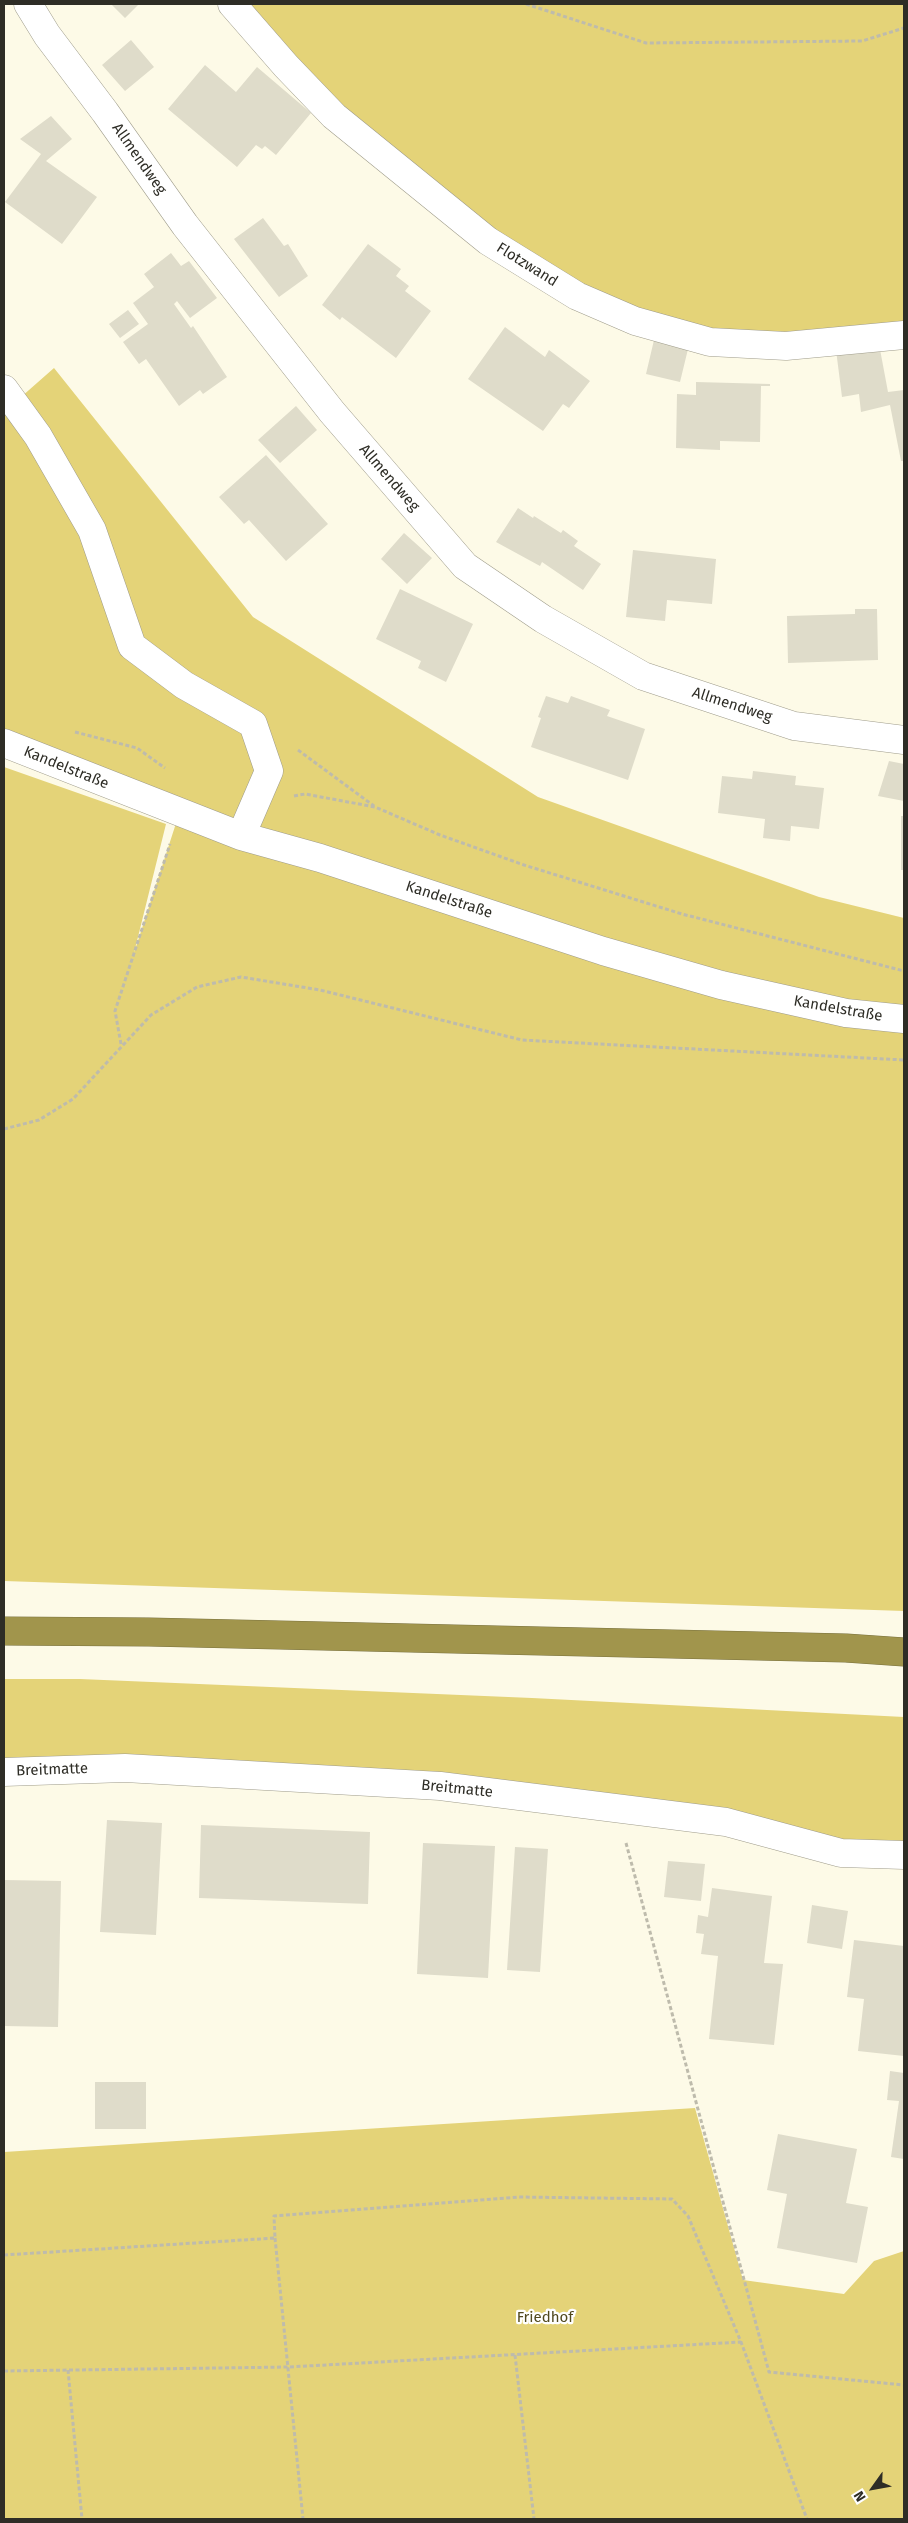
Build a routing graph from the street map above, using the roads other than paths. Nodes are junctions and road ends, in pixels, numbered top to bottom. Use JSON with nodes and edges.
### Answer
{"nodes":[{"id":1,"x":28,"y":4,"type":"edge"},
{"id":2,"x":232,"y":4,"type":"edge"},
{"id":3,"x":904,"y":334,"type":"edge"},
{"id":4,"x":4,"y":389,"type":"edge"},
{"id":5,"x":904,"y":740,"type":"edge"},
{"id":6,"x":4,"y":743,"type":"edge"},
{"id":7,"x":240,"y":836,"type":"junction"},
{"id":8,"x":904,"y":1019,"type":"edge"},
{"id":9,"x":4,"y":1632,"type":"edge"},
{"id":10,"x":904,"y":1652,"type":"edge"},
{"id":11,"x":4,"y":1772,"type":"edge"},
{"id":12,"x":904,"y":1855,"type":"edge"}],
"edges":[{"from":1,"to":5,"type":"street","name":"Allmendweg"},
{"from":2,"to":3,"type":"street","name":"Flotzwand"},
{"from":4,"to":7,"type":"street"},
{"from":6,"to":7,"type":"street","name":"Kandelstraße"},
{"from":7,"to":8,"type":"street","name":"Kandelstraße"},
{"from":9,"to":10,"type":"highway"},
{"from":11,"to":12,"type":"street","name":"Breitmatte"}]}
